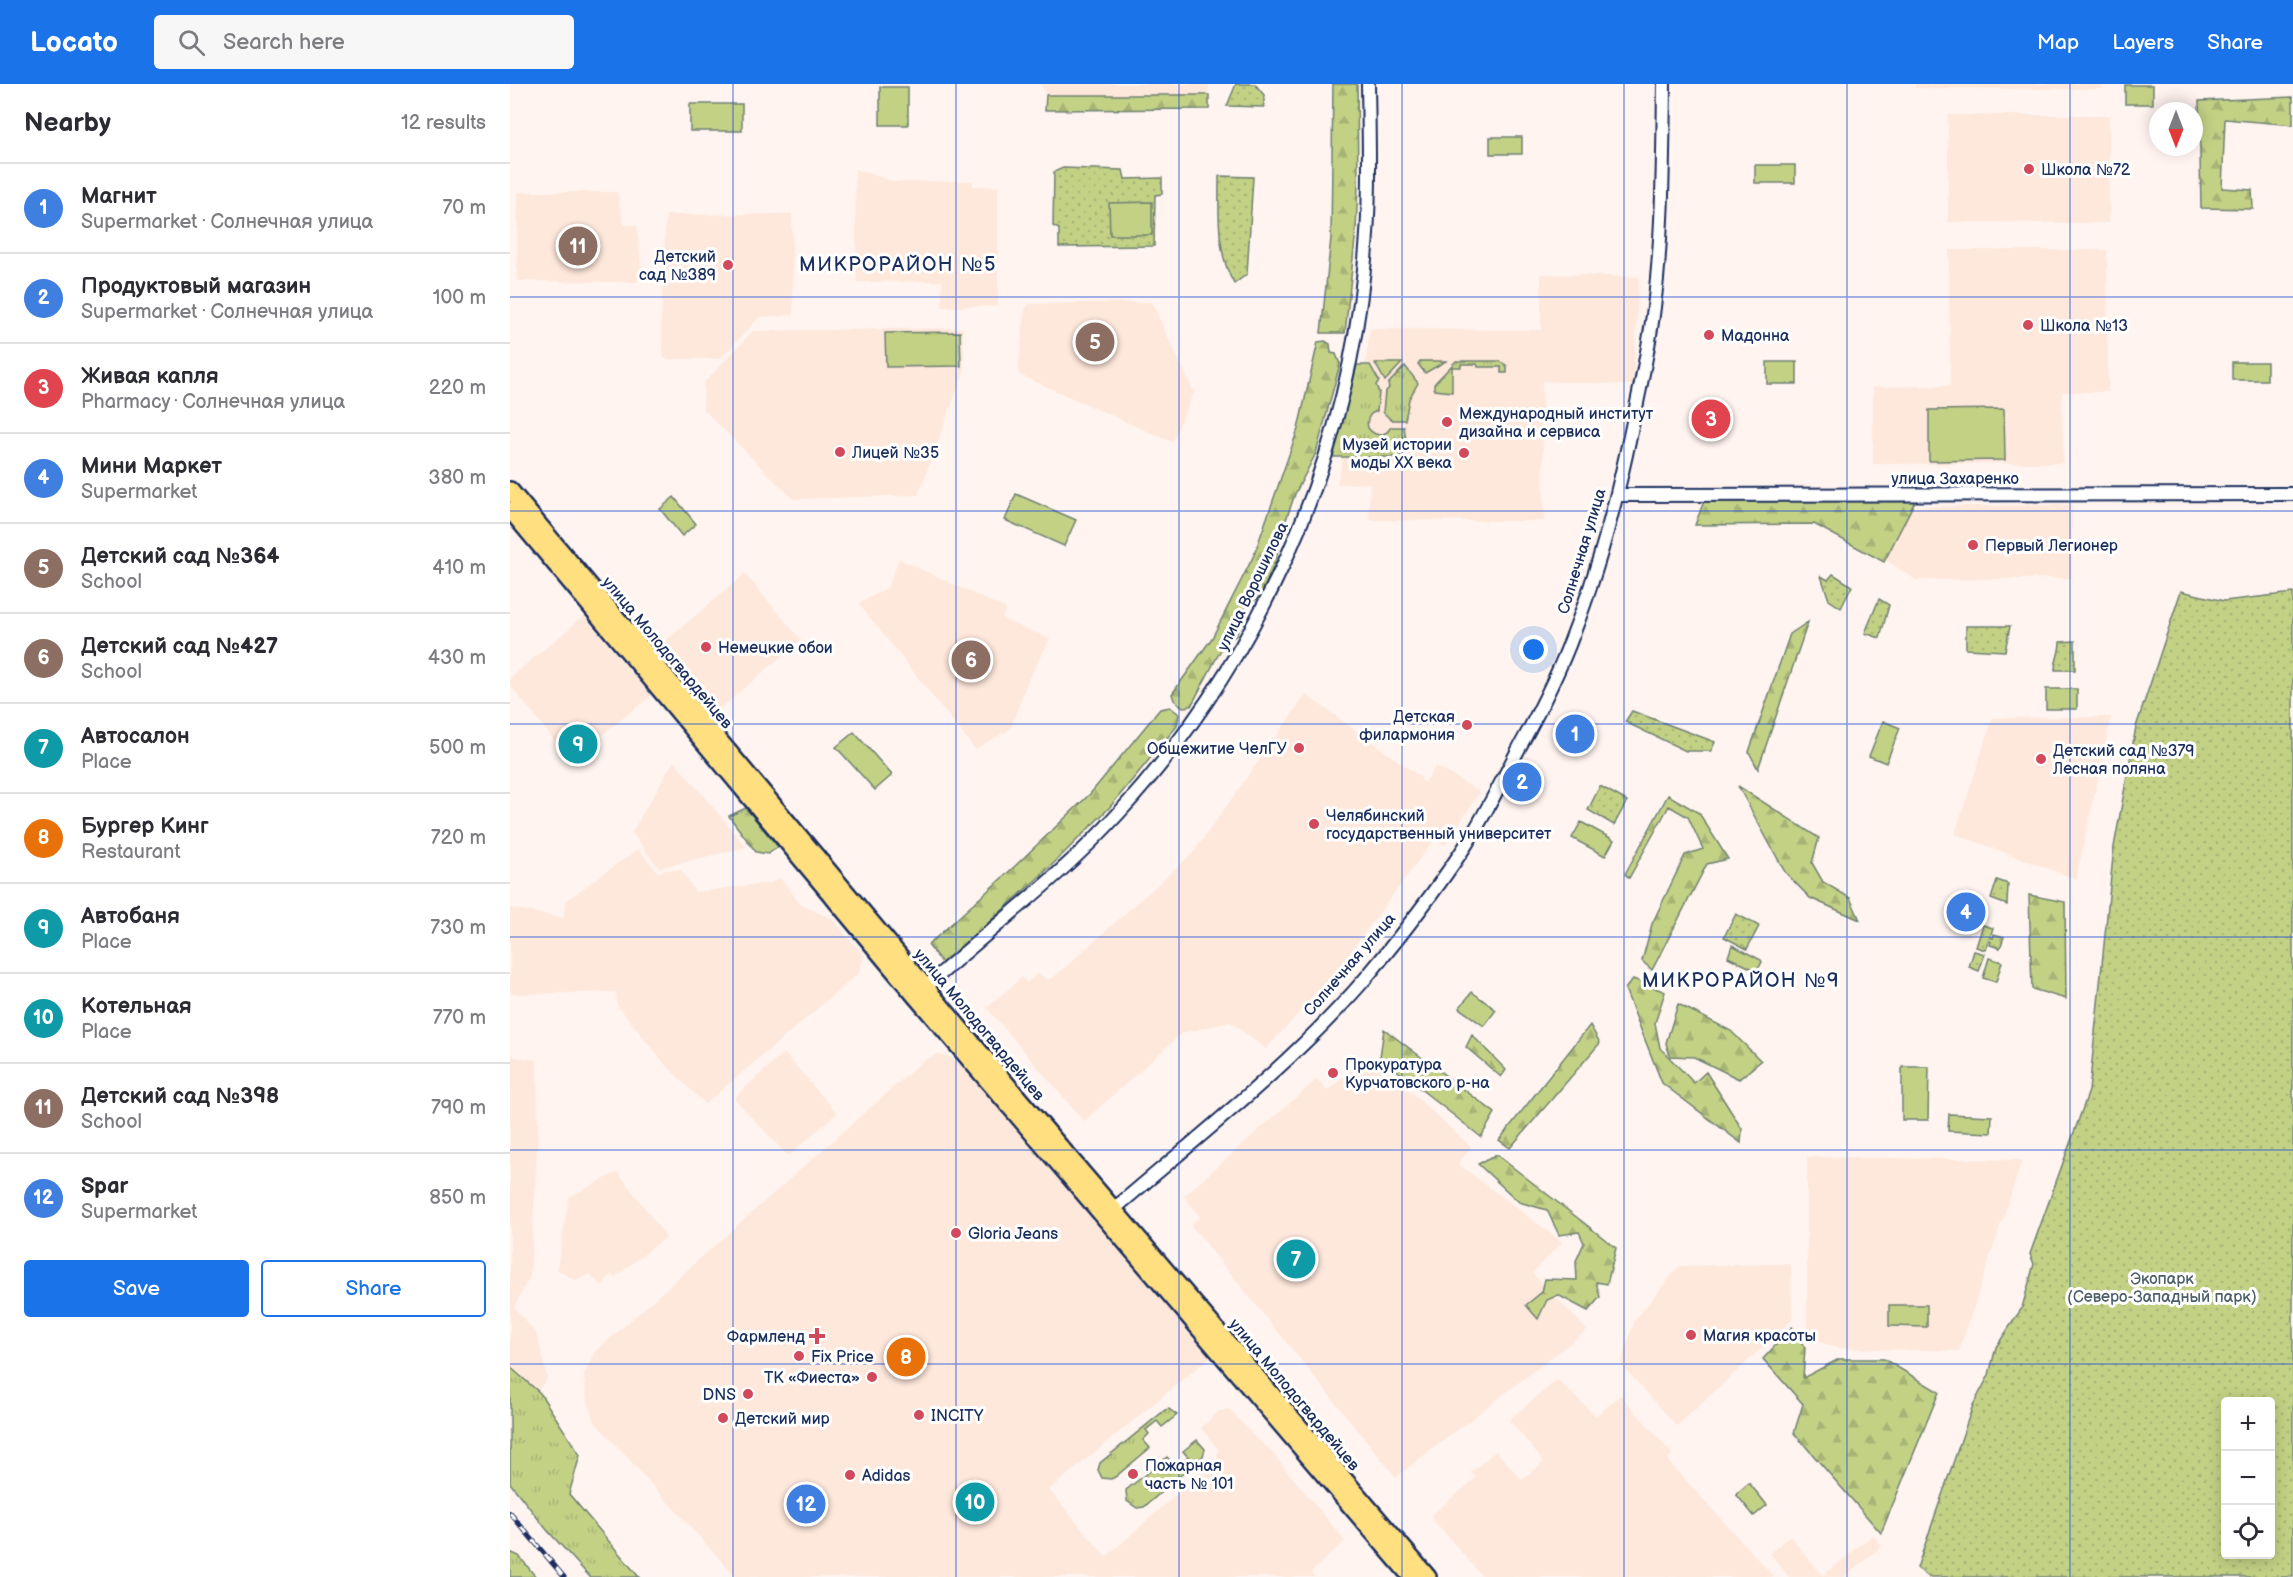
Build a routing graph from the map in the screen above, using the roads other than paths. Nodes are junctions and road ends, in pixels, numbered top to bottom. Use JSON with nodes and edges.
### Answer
{"nodes":[{"id":1,"x":1368,"y":84,"type":"edge"},
{"id":2,"x":1664,"y":84,"type":"edge"},
{"id":3,"x":510,"y":490,"type":"edge"},
{"id":4,"x":2293,"y":494,"type":"edge"},
{"id":5,"x":1617,"y":495,"type":"junction"},
{"id":6,"x":510,"y":510,"type":"edge"},
{"id":7,"x":687,"y":711,"type":"junction"},
{"id":8,"x":921,"y":992,"type":"junction"},
{"id":9,"x":1109,"y":1213,"type":"junction"},
{"id":10,"x":1375,"y":1525,"type":"junction"},
{"id":11,"x":1411,"y":1577,"type":"edge"},
{"id":12,"x":1428,"y":1577,"type":"edge"}],
"edges":[{"from":1,"to":8,"type":"street","name":"улица Ворошилова"},
{"from":2,"to":5,"type":"street","name":"Солнечная улица"},
{"from":3,"to":7,"type":"main road","name":"улица Молодогвардейцев"},
{"from":4,"to":5,"type":"street","name":"улица Захаренко"},
{"from":5,"to":9,"type":"street","name":"Солнечная улица"},
{"from":6,"to":7,"type":"main road","name":"улица Молодогвардейцев"},
{"from":7,"to":8,"type":"main road","name":"улица Молодогвардейцев"},
{"from":8,"to":9,"type":"main road","name":"улица Молодогвардейцев"},
{"from":9,"to":10,"type":"main road","name":"улица Молодогвардейцев"},
{"from":10,"to":11,"type":"main road","name":"улица Молодогвардейцев"},
{"from":10,"to":12,"type":"main road","name":"улица Молодогвардейцев"}]}
